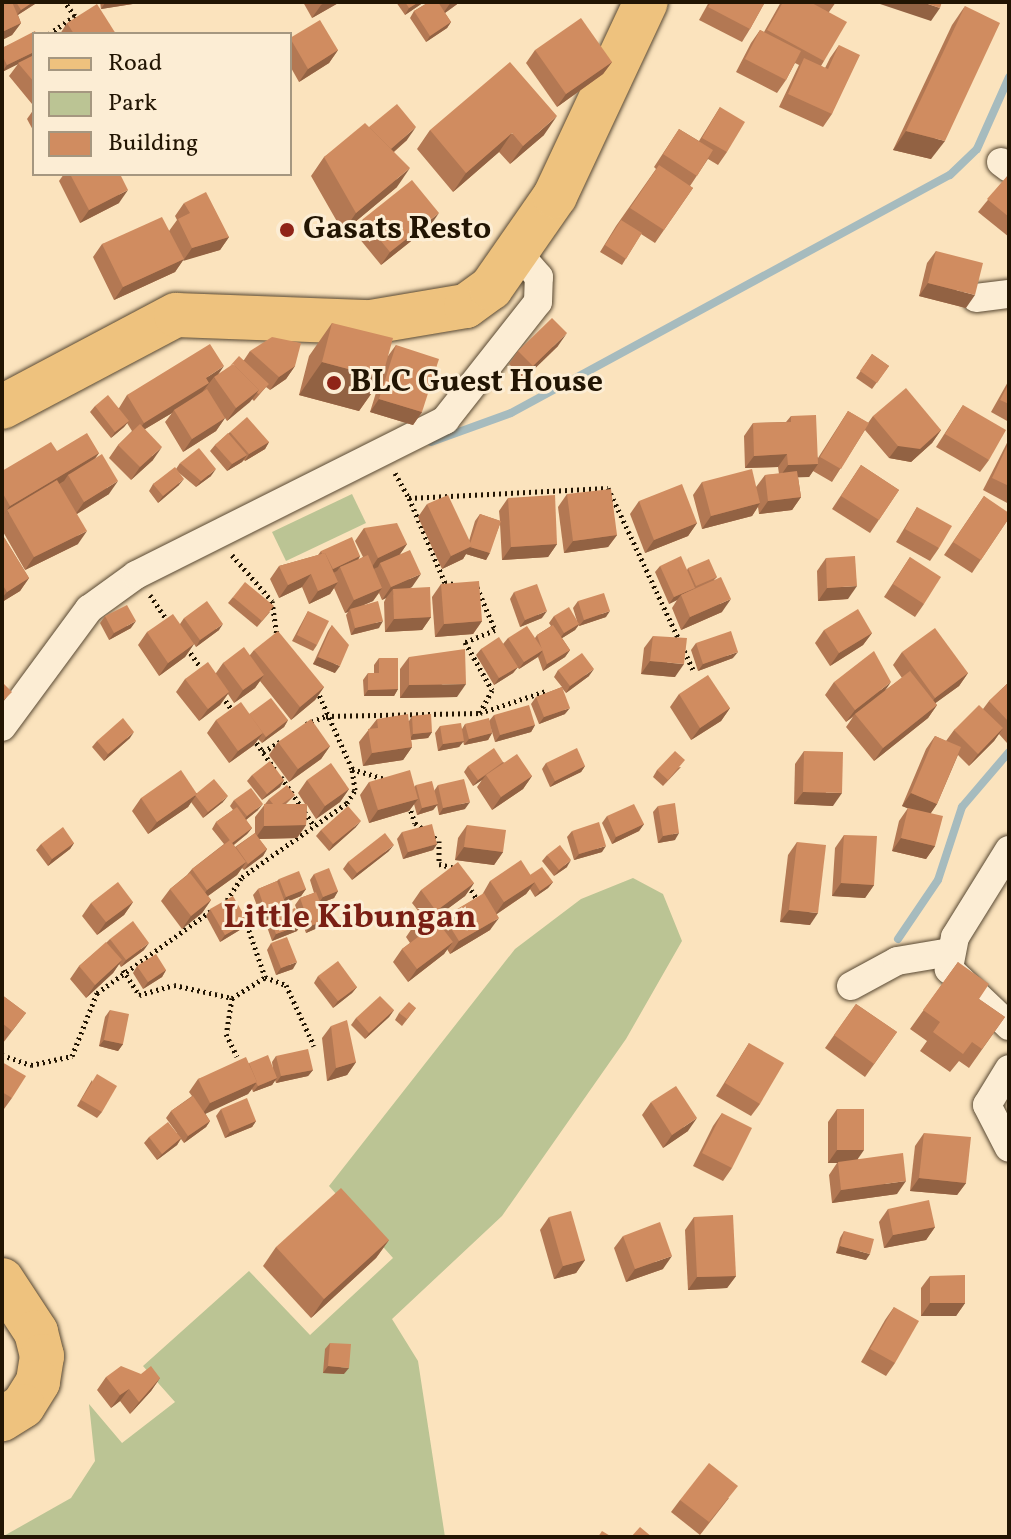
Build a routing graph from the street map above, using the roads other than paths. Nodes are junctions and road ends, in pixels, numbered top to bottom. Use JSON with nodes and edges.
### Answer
{"nodes":[{"id":1,"x":646,"y":2,"type":"edge"},
{"id":2,"x":517,"y":252,"type":"junction"},
{"id":3,"x":1009,"y":294,"type":"edge"},
{"id":4,"x":976,"y":298,"type":"edge"},
{"id":5,"x":2,"y":407,"type":"edge"},
{"id":6,"x":2,"y":727,"type":"edge"},
{"id":7,"x":1009,"y":850,"type":"edge"},
{"id":8,"x":950,"y":952,"type":"junction"},
{"id":9,"x":851,"y":986,"type":"dead end"},
{"id":10,"x":1009,"y":1026,"type":"edge"},
{"id":11,"x":1009,"y":1069,"type":"edge"},
{"id":12,"x":1009,"y":1148,"type":"edge"},
{"id":13,"x":2,"y":1280,"type":"edge"},
{"id":14,"x":2,"y":1419,"type":"edge"}],
"edges":[{"from":1,"to":2,"type":"main road"},
{"from":2,"to":5,"type":"main road"},
{"from":2,"to":6,"type":"street"},
{"from":3,"to":4,"type":"street"},
{"from":7,"to":8,"type":"street"},
{"from":8,"to":9,"type":"street"},
{"from":8,"to":10,"type":"street"},
{"from":11,"to":12,"type":"street"},
{"from":13,"to":14,"type":"main road"}]}
